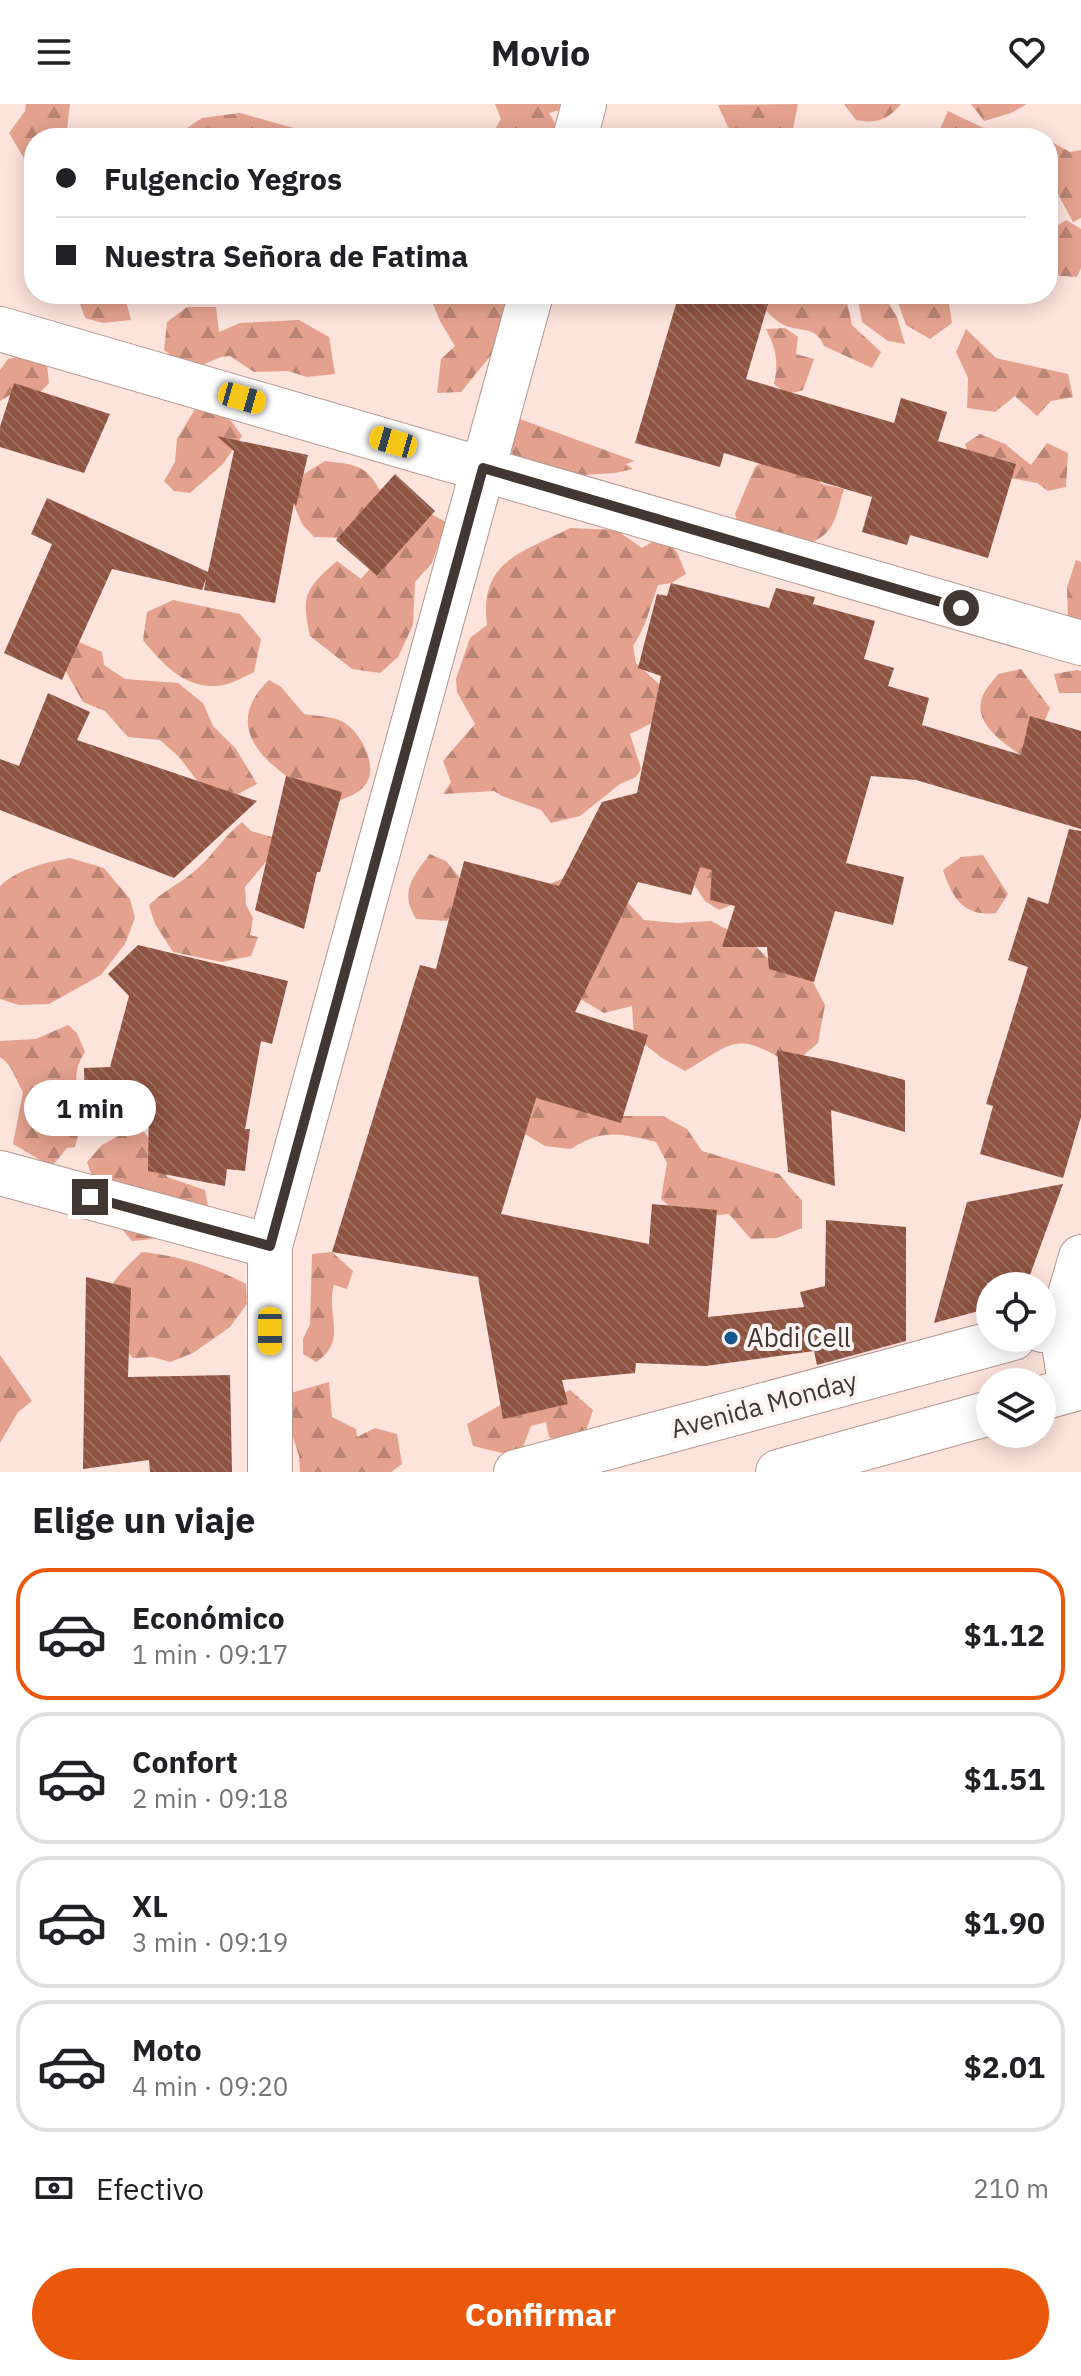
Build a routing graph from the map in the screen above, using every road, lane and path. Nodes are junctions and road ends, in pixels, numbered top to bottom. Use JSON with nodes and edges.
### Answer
{"nodes":[{"id":1,"x":584,"y":104,"type":"edge"},
{"id":2,"x":578,"y":128,"type":"edge"},
{"id":3,"x":528,"y":304,"type":"edge"},
{"id":4,"x":0,"y":329,"type":"edge"},
{"id":5,"x":483,"y":468,"type":"junction"},
{"id":6,"x":1081,"y":643,"type":"edge"},
{"id":7,"x":0,"y":1173,"type":"edge"},
{"id":8,"x":270,"y":1246,"type":"junction"},
{"id":9,"x":1081,"y":1257,"type":"edge"},
{"id":10,"x":1061,"y":1325,"type":"edge"},
{"id":11,"x":976,"y":1348,"type":"edge"},
{"id":12,"x":1065,"y":1392,"type":"edge"},
{"id":13,"x":976,"y":1417,"type":"edge"},
{"id":14,"x":270,"y":1472,"type":"edge"},
{"id":15,"x":516,"y":1472,"type":"edge"},
{"id":16,"x":778,"y":1472,"type":"edge"}],
"edges":[{"from":1,"to":2,"type":"street"},
{"from":3,"to":5,"type":"street"},
{"from":4,"to":5,"type":"street"},
{"from":5,"to":6,"type":"street"},
{"from":5,"to":8,"type":"street"},
{"from":7,"to":8,"type":"street"},
{"from":8,"to":14,"type":"street"},
{"from":9,"to":10,"type":"street"},
{"from":10,"to":12,"type":"street"},
{"from":11,"to":15,"type":"street","name":"Avenida Monday"},
{"from":13,"to":16,"type":"street"}]}
